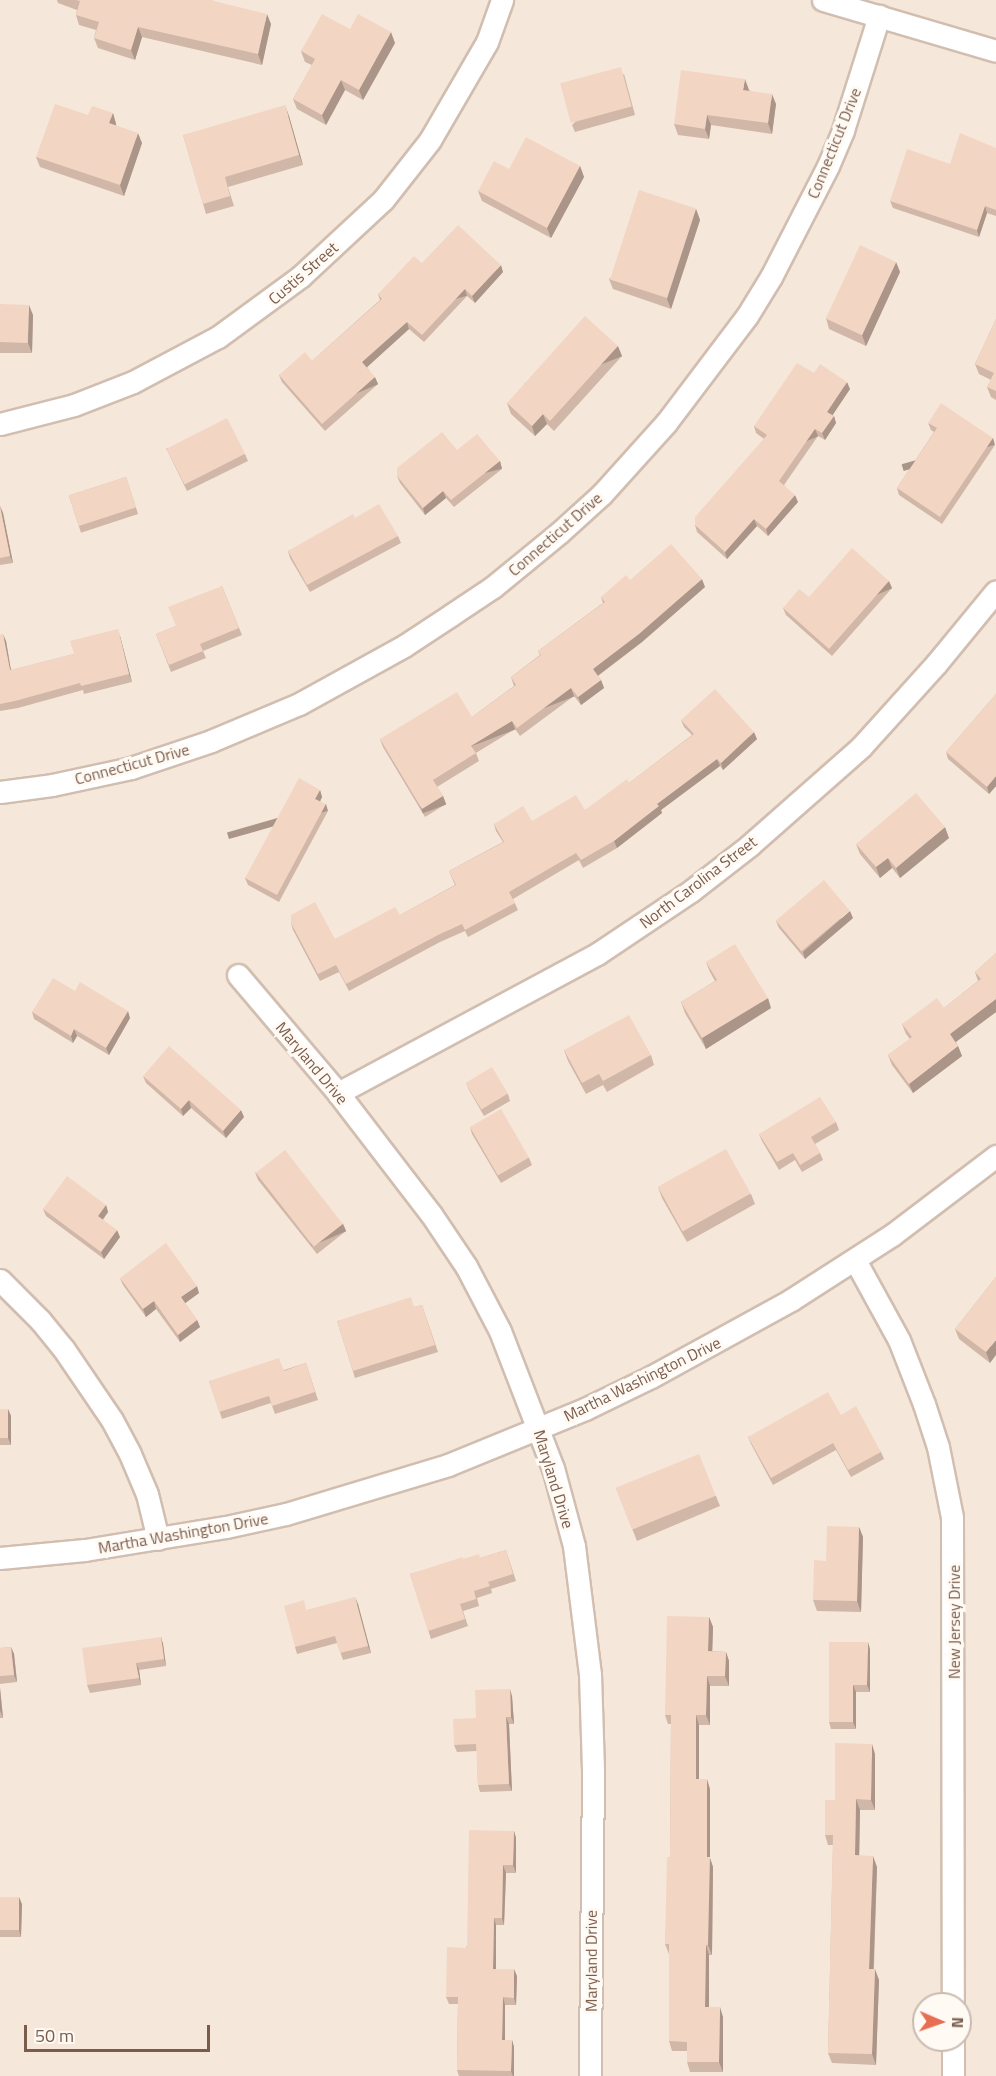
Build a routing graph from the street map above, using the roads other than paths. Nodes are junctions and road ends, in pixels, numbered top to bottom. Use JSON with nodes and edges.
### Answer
{"nodes":[{"id":1,"x":502,"y":0,"type":"edge"},
{"id":2,"x":823,"y":0,"type":"edge"},
{"id":3,"x":879,"y":16,"type":"junction"},
{"id":4,"x":996,"y":51,"type":"edge"},
{"id":5,"x":0,"y":424,"type":"edge"},
{"id":6,"x":996,"y":591,"type":"edge"},
{"id":7,"x":0,"y":792,"type":"edge"},
{"id":8,"x":238,"y":975,"type":"dead end"},
{"id":9,"x":338,"y":1093,"type":"junction"},
{"id":10,"x":996,"y":1156,"type":"edge"},
{"id":11,"x":855,"y":1260,"type":"junction"},
{"id":12,"x":0,"y":1280,"type":"edge"},
{"id":13,"x":539,"y":1428,"type":"junction"},
{"id":14,"x":158,"y":1539,"type":"junction"},
{"id":15,"x":0,"y":1558,"type":"edge"},
{"id":16,"x":953,"y":1992,"type":"edge"},
{"id":17,"x":953,"y":2052,"type":"edge"},
{"id":18,"x":590,"y":2076,"type":"edge"},
{"id":19,"x":953,"y":2076,"type":"edge"}],
"edges":[{"from":1,"to":5,"type":"street","name":"Custis Street"},
{"from":2,"to":3,"type":"street"},
{"from":3,"to":4,"type":"street"},
{"from":3,"to":7,"type":"street","name":"Connecticut Drive"},
{"from":6,"to":9,"type":"street","name":"North Carolina Street"},
{"from":8,"to":9,"type":"street","name":"Maryland Drive"},
{"from":9,"to":13,"type":"street","name":"Maryland Drive"},
{"from":10,"to":11,"type":"street","name":"Martha Washington Drive"},
{"from":11,"to":13,"type":"street","name":"Martha Washington Drive"},
{"from":11,"to":16,"type":"street","name":"New Jersey Drive"},
{"from":12,"to":14,"type":"street"},
{"from":13,"to":14,"type":"street","name":"Martha Washington Drive"},
{"from":13,"to":18,"type":"street","name":"Maryland Drive"},
{"from":14,"to":15,"type":"street","name":"Martha Washington Drive"},
{"from":17,"to":19,"type":"street"}]}
